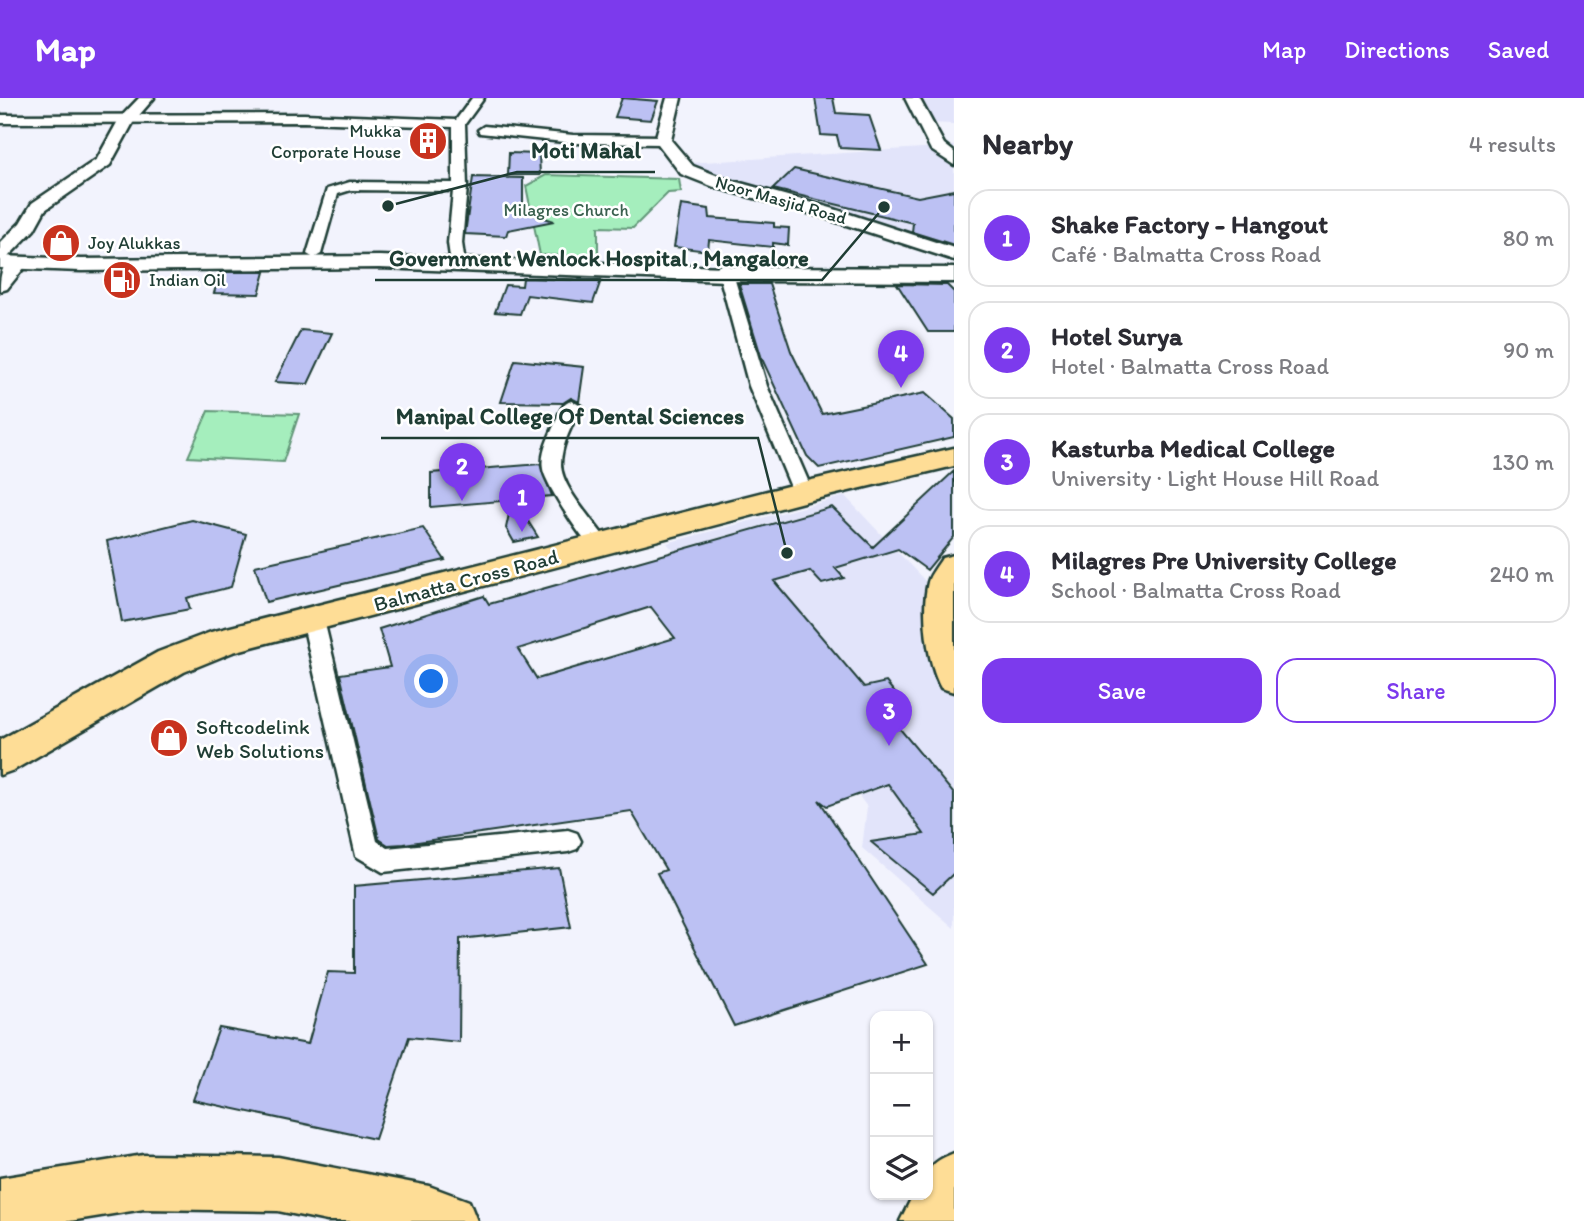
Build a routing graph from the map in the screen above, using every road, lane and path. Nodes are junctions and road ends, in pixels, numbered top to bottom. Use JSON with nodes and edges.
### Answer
{"nodes":[{"id":1,"x":147,"y":98,"type":"edge"},
{"id":2,"x":478,"y":98,"type":"edge"},
{"id":3,"x":674,"y":98,"type":"edge"},
{"id":4,"x":912,"y":98,"type":"edge"},
{"id":5,"x":0,"y":119,"type":"edge"},
{"id":6,"x":127,"y":119,"type":"junction"},
{"id":7,"x":458,"y":124,"type":"junction"},
{"id":8,"x":484,"y":130,"type":"dead end"},
{"id":9,"x":663,"y":140,"type":"junction"},
{"id":10,"x":954,"y":160,"type":"edge"},
{"id":11,"x":460,"y":187,"type":"junction"},
{"id":12,"x":314,"y":254,"type":"junction"},
{"id":13,"x":954,"y":254,"type":"edge"},
{"id":14,"x":457,"y":257,"type":"junction"},
{"id":15,"x":5,"y":258,"type":"edge"},
{"id":16,"x":83,"y":261,"type":"junction"},
{"id":17,"x":954,"y":268,"type":"edge"},
{"id":18,"x":725,"y":271,"type":"junction"},
{"id":19,"x":954,"y":275,"type":"edge"},
{"id":20,"x":0,"y":285,"type":"edge"},
{"id":21,"x":572,"y":406,"type":"dead end"},
{"id":22,"x":950,"y":460,"type":"edge"},
{"id":23,"x":803,"y":492,"type":"junction"},
{"id":24,"x":600,"y":545,"type":"junction"},
{"id":25,"x":954,"y":565,"type":"edge"},
{"id":26,"x":313,"y":620,"type":"junction"},
{"id":27,"x":954,"y":678,"type":"edge"},
{"id":28,"x":0,"y":759,"type":"edge"},
{"id":29,"x":568,"y":841,"type":"dead end"},
{"id":30,"x":954,"y":1180,"type":"edge"},
{"id":31,"x":0,"y":1205,"type":"edge"},
{"id":32,"x":449,"y":1221,"type":"edge"},
{"id":33,"x":928,"y":1221,"type":"edge"}],
"edges":[{"from":1,"to":6,"type":"street"},
{"from":2,"to":7,"type":"street"},
{"from":3,"to":9,"type":"street"},
{"from":4,"to":10,"type":"street"},
{"from":5,"to":6,"type":"street"},
{"from":6,"to":7,"type":"street"},
{"from":6,"to":15,"type":"street"},
{"from":7,"to":11,"type":"street"},
{"from":8,"to":9,"type":"street"},
{"from":9,"to":13,"type":"street","name":"Noor Masjid Road"},
{"from":11,"to":12,"type":"street"},
{"from":11,"to":14,"type":"street"},
{"from":12,"to":14,"type":"main road"},
{"from":12,"to":16,"type":"main road"},
{"from":14,"to":18,"type":"main road"},
{"from":15,"to":16,"type":"main road"},
{"from":15,"to":20,"type":"street"},
{"from":16,"to":18,"type":"main road"},
{"from":17,"to":18,"type":"main road"},
{"from":18,"to":19,"type":"main road"},
{"from":18,"to":23,"type":"street"},
{"from":21,"to":24,"type":"street"},
{"from":22,"to":23,"type":"main road","name":"Balmatta Cross Road"},
{"from":23,"to":24,"type":"main road","name":"Balmatta Cross Road"},
{"from":24,"to":26,"type":"main road","name":"Balmatta Cross Road"},
{"from":25,"to":27,"type":"main road"},
{"from":26,"to":28,"type":"main road","name":"Balmatta Cross Road"},
{"from":26,"to":29,"type":"street"},
{"from":30,"to":33,"type":"main road"},
{"from":31,"to":32,"type":"main road"}]}
